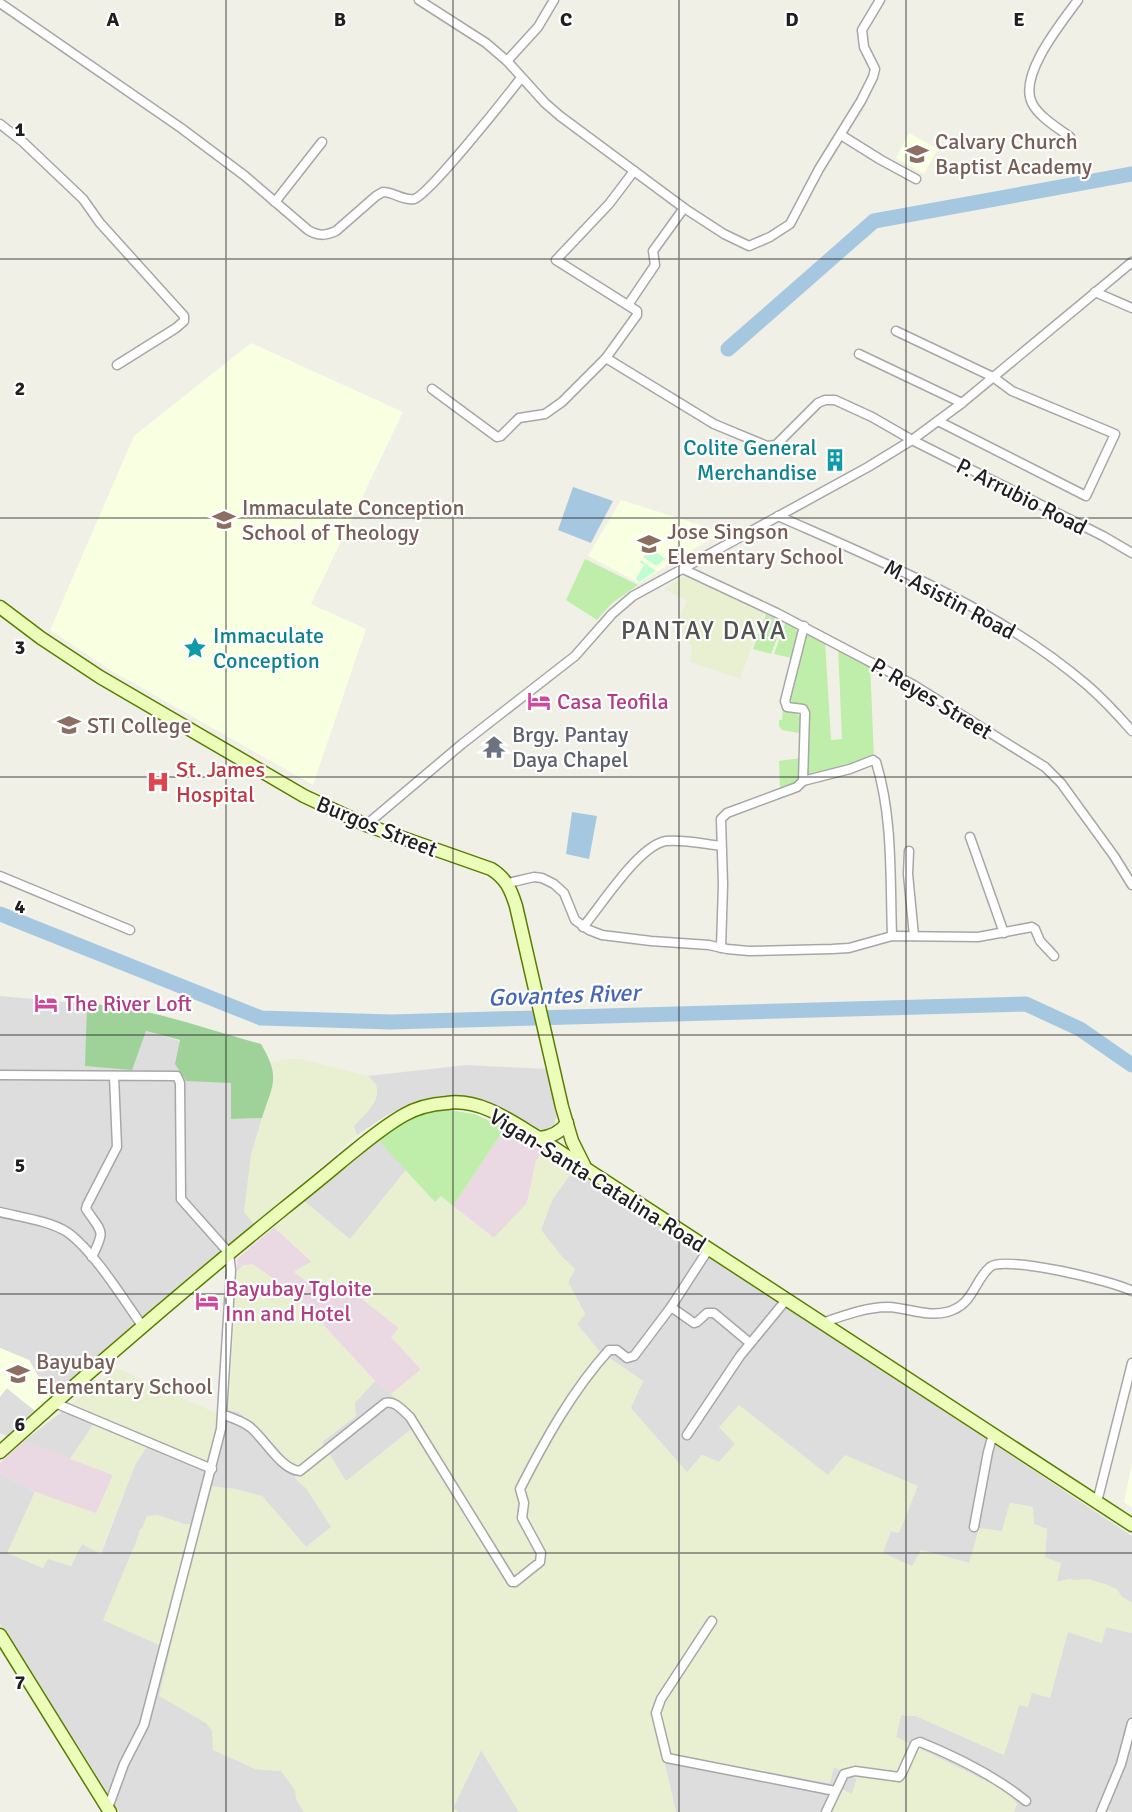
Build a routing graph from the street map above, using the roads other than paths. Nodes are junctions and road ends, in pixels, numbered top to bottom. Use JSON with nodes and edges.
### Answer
{"nodes":[{"id":1,"x":419,"y":0,"type":"edge"},
{"id":2,"x":554,"y":0,"type":"edge"},
{"id":3,"x":880,"y":0,"type":"edge"},
{"id":4,"x":1078,"y":0,"type":"edge"},
{"id":5,"x":0,"y":3,"type":"edge"},
{"id":6,"x":507,"y":61,"type":"junction"},
{"id":7,"x":521,"y":78,"type":"junction"},
{"id":8,"x":0,"y":124,"type":"edge"},
{"id":9,"x":841,"y":135,"type":"junction"},
{"id":10,"x":1070,"y":137,"type":"dead end"},
{"id":11,"x":322,"y":142,"type":"dead end"},
{"id":12,"x":634,"y":171,"type":"junction"},
{"id":13,"x":916,"y":178,"type":"dead end"},
{"id":14,"x":275,"y":202,"type":"junction"},
{"id":15,"x":684,"y":208,"type":"junction"},
{"id":16,"x":1132,"y":262,"type":"edge"},
{"id":17,"x":1095,"y":292,"type":"junction"},
{"id":18,"x":628,"y":305,"type":"junction"},
{"id":19,"x":1132,"y":308,"type":"edge"},
{"id":20,"x":896,"y":331,"type":"dead end"},
{"id":21,"x":859,"y":354,"type":"dead end"},
{"id":22,"x":606,"y":358,"type":"junction"},
{"id":23,"x":117,"y":365,"type":"dead end"},
{"id":24,"x":993,"y":377,"type":"junction"},
{"id":25,"x":432,"y":389,"type":"dead end"},
{"id":26,"x":962,"y":403,"type":"junction"},
{"id":27,"x":938,"y":421,"type":"junction"},
{"id":28,"x":912,"y":440,"type":"junction"},
{"id":29,"x":778,"y":516,"type":"junction"},
{"id":30,"x":1132,"y":553,"type":"edge"},
{"id":31,"x":683,"y":569,"type":"junction"},
{"id":32,"x":0,"y":606,"type":"edge"},
{"id":33,"x":804,"y":626,"type":"junction"},
{"id":34,"x":1132,"y":731,"type":"edge"},
{"id":35,"x":803,"y":781,"type":"junction"},
{"id":36,"x":366,"y":825,"type":"junction"},
{"id":37,"x":970,"y":837,"type":"dead end"},
{"id":38,"x":721,"y":846,"type":"junction"},
{"id":39,"x":909,"y":851,"type":"dead end"},
{"id":40,"x":0,"y":876,"type":"edge"},
{"id":41,"x":508,"y":883,"type":"junction"},
{"id":42,"x":1132,"y":885,"type":"edge"},
{"id":43,"x":583,"y":927,"type":"junction"},
{"id":44,"x":130,"y":930,"type":"dead end"},
{"id":45,"x":1004,"y":933,"type":"junction"},
{"id":46,"x":892,"y":936,"type":"junction"},
{"id":47,"x":914,"y":936,"type":"junction"},
{"id":48,"x":721,"y":948,"type":"junction"},
{"id":49,"x":1054,"y":956,"type":"dead end"},
{"id":50,"x":0,"y":1075,"type":"edge"},
{"id":51,"x":114,"y":1076,"type":"junction"},
{"id":52,"x":567,"y":1123,"type":"junction"},
{"id":53,"x":538,"y":1138,"type":"junction"},
{"id":54,"x":584,"y":1167,"type":"junction"},
{"id":55,"x":0,"y":1212,"type":"edge"},
{"id":56,"x":708,"y":1250,"type":"junction"},
{"id":57,"x":229,"y":1254,"type":"junction"},
{"id":58,"x":92,"y":1257,"type":"junction"},
{"id":59,"x":1132,"y":1291,"type":"edge"},
{"id":60,"x":786,"y":1300,"type":"junction"},
{"id":61,"x":671,"y":1307,"type":"junction"},
{"id":62,"x":822,"y":1323,"type":"junction"},
{"id":63,"x":143,"y":1327,"type":"junction"},
{"id":64,"x":750,"y":1343,"type":"junction"},
{"id":65,"x":1132,"y":1363,"type":"edge"},
{"id":66,"x":55,"y":1403,"type":"junction"},
{"id":67,"x":224,"y":1415,"type":"junction"},
{"id":68,"x":993,"y":1434,"type":"junction"},
{"id":69,"x":687,"y":1435,"type":"dead end"},
{"id":70,"x":0,"y":1452,"type":"edge"},
{"id":71,"x":212,"y":1469,"type":"junction"},
{"id":72,"x":1097,"y":1503,"type":"junction"},
{"id":73,"x":1132,"y":1525,"type":"edge"},
{"id":74,"x":974,"y":1527,"type":"dead end"},
{"id":75,"x":712,"y":1621,"type":"dead end"},
{"id":76,"x":0,"y":1635,"type":"edge"},
{"id":77,"x":1132,"y":1723,"type":"edge"},
{"id":78,"x":1121,"y":1764,"type":"junction"},
{"id":79,"x":1132,"y":1767,"type":"edge"},
{"id":80,"x":835,"y":1791,"type":"junction"},
{"id":81,"x":1026,"y":1801,"type":"dead end"},
{"id":82,"x":109,"y":1810,"type":"edge"},
{"id":83,"x":826,"y":1812,"type":"edge"},
{"id":84,"x":1101,"y":1812,"type":"edge"}],
"edges":[{"from":1,"to":6,"type":"street"},
{"from":2,"to":6,"type":"street"},
{"from":3,"to":9,"type":"street"},
{"from":4,"to":10,"type":"street"},
{"from":5,"to":14,"type":"street"},
{"from":6,"to":7,"type":"street"},
{"from":7,"to":12,"type":"street"},
{"from":7,"to":14,"type":"street"},
{"from":8,"to":23,"type":"street"},
{"from":9,"to":13,"type":"street"},
{"from":9,"to":15,"type":"street"},
{"from":11,"to":14,"type":"street"},
{"from":12,"to":15,"type":"street"},
{"from":12,"to":18,"type":"street"},
{"from":15,"to":18,"type":"street"},
{"from":16,"to":17,"type":"street"},
{"from":17,"to":19,"type":"street"},
{"from":17,"to":24,"type":"street"},
{"from":18,"to":22,"type":"street"},
{"from":20,"to":24,"type":"street"},
{"from":21,"to":26,"type":"street"},
{"from":22,"to":25,"type":"street"},
{"from":22,"to":28,"type":"street","name":"P. Arrubio Road"},
{"from":24,"to":26,"type":"street"},
{"from":24,"to":27,"type":"street"},
{"from":26,"to":27,"type":"street"},
{"from":27,"to":28,"type":"street"},
{"from":28,"to":29,"type":"street"},
{"from":28,"to":30,"type":"street","name":"P. Arrubio Road"},
{"from":29,"to":31,"type":"street"},
{"from":29,"to":34,"type":"street","name":"M. Asistin Road"},
{"from":31,"to":33,"type":"street","name":"P. Reyes Street"},
{"from":31,"to":36,"type":"street"},
{"from":32,"to":36,"type":"main road","name":"Burgos Street"},
{"from":33,"to":35,"type":"street"},
{"from":33,"to":42,"type":"street","name":"P. Reyes Street"},
{"from":35,"to":38,"type":"street"},
{"from":35,"to":46,"type":"street"},
{"from":36,"to":41,"type":"main road","name":"Burgos Street"},
{"from":37,"to":45,"type":"street"},
{"from":38,"to":43,"type":"street"},
{"from":38,"to":48,"type":"street"},
{"from":39,"to":47,"type":"street"},
{"from":40,"to":44,"type":"street"},
{"from":41,"to":43,"type":"street"},
{"from":41,"to":52,"type":"main road"},
{"from":43,"to":48,"type":"street"},
{"from":45,"to":47,"type":"street"},
{"from":45,"to":49,"type":"street"},
{"from":46,"to":47,"type":"street"},
{"from":46,"to":48,"type":"street"},
{"from":50,"to":51,"type":"street"},
{"from":51,"to":57,"type":"street"},
{"from":51,"to":58,"type":"street"},
{"from":52,"to":53,"type":"main road"},
{"from":52,"to":54,"type":"main road"},
{"from":53,"to":54,"type":"main road","name":"Vigan-Santa Catalina Road"},
{"from":53,"to":57,"type":"main road","name":"Vigan-Santa Catalina Road"},
{"from":54,"to":56,"type":"main road","name":"Vigan-Santa Catalina Road"},
{"from":55,"to":58,"type":"street"},
{"from":56,"to":60,"type":"main road","name":"Vigan-Santa Catalina Road"},
{"from":56,"to":61,"type":"street"},
{"from":57,"to":63,"type":"main road","name":"Vigan-Santa Catalina Road"},
{"from":57,"to":67,"type":"street"},
{"from":58,"to":63,"type":"street"},
{"from":59,"to":62,"type":"street"},
{"from":60,"to":62,"type":"main road","name":"Vigan-Santa Catalina Road"},
{"from":60,"to":64,"type":"street"},
{"from":61,"to":64,"type":"street"},
{"from":61,"to":67,"type":"street"},
{"from":62,"to":68,"type":"main road","name":"Vigan-Santa Catalina Road"},
{"from":63,"to":66,"type":"main road","name":"Vigan-Santa Catalina Road"},
{"from":64,"to":69,"type":"street"},
{"from":65,"to":72,"type":"street"},
{"from":66,"to":70,"type":"main road","name":"Vigan-Santa Catalina Road"},
{"from":66,"to":71,"type":"street"},
{"from":67,"to":71,"type":"street"},
{"from":68,"to":72,"type":"main road","name":"Vigan-Santa Catalina Road"},
{"from":68,"to":74,"type":"street"},
{"from":71,"to":82,"type":"street"},
{"from":72,"to":73,"type":"main road","name":"Vigan-Santa Catalina Road"},
{"from":75,"to":80,"type":"street"},
{"from":76,"to":82,"type":"main road"},
{"from":77,"to":78,"type":"street"},
{"from":78,"to":79,"type":"street"},
{"from":78,"to":84,"type":"street"},
{"from":80,"to":81,"type":"street"},
{"from":80,"to":83,"type":"street"}]}
